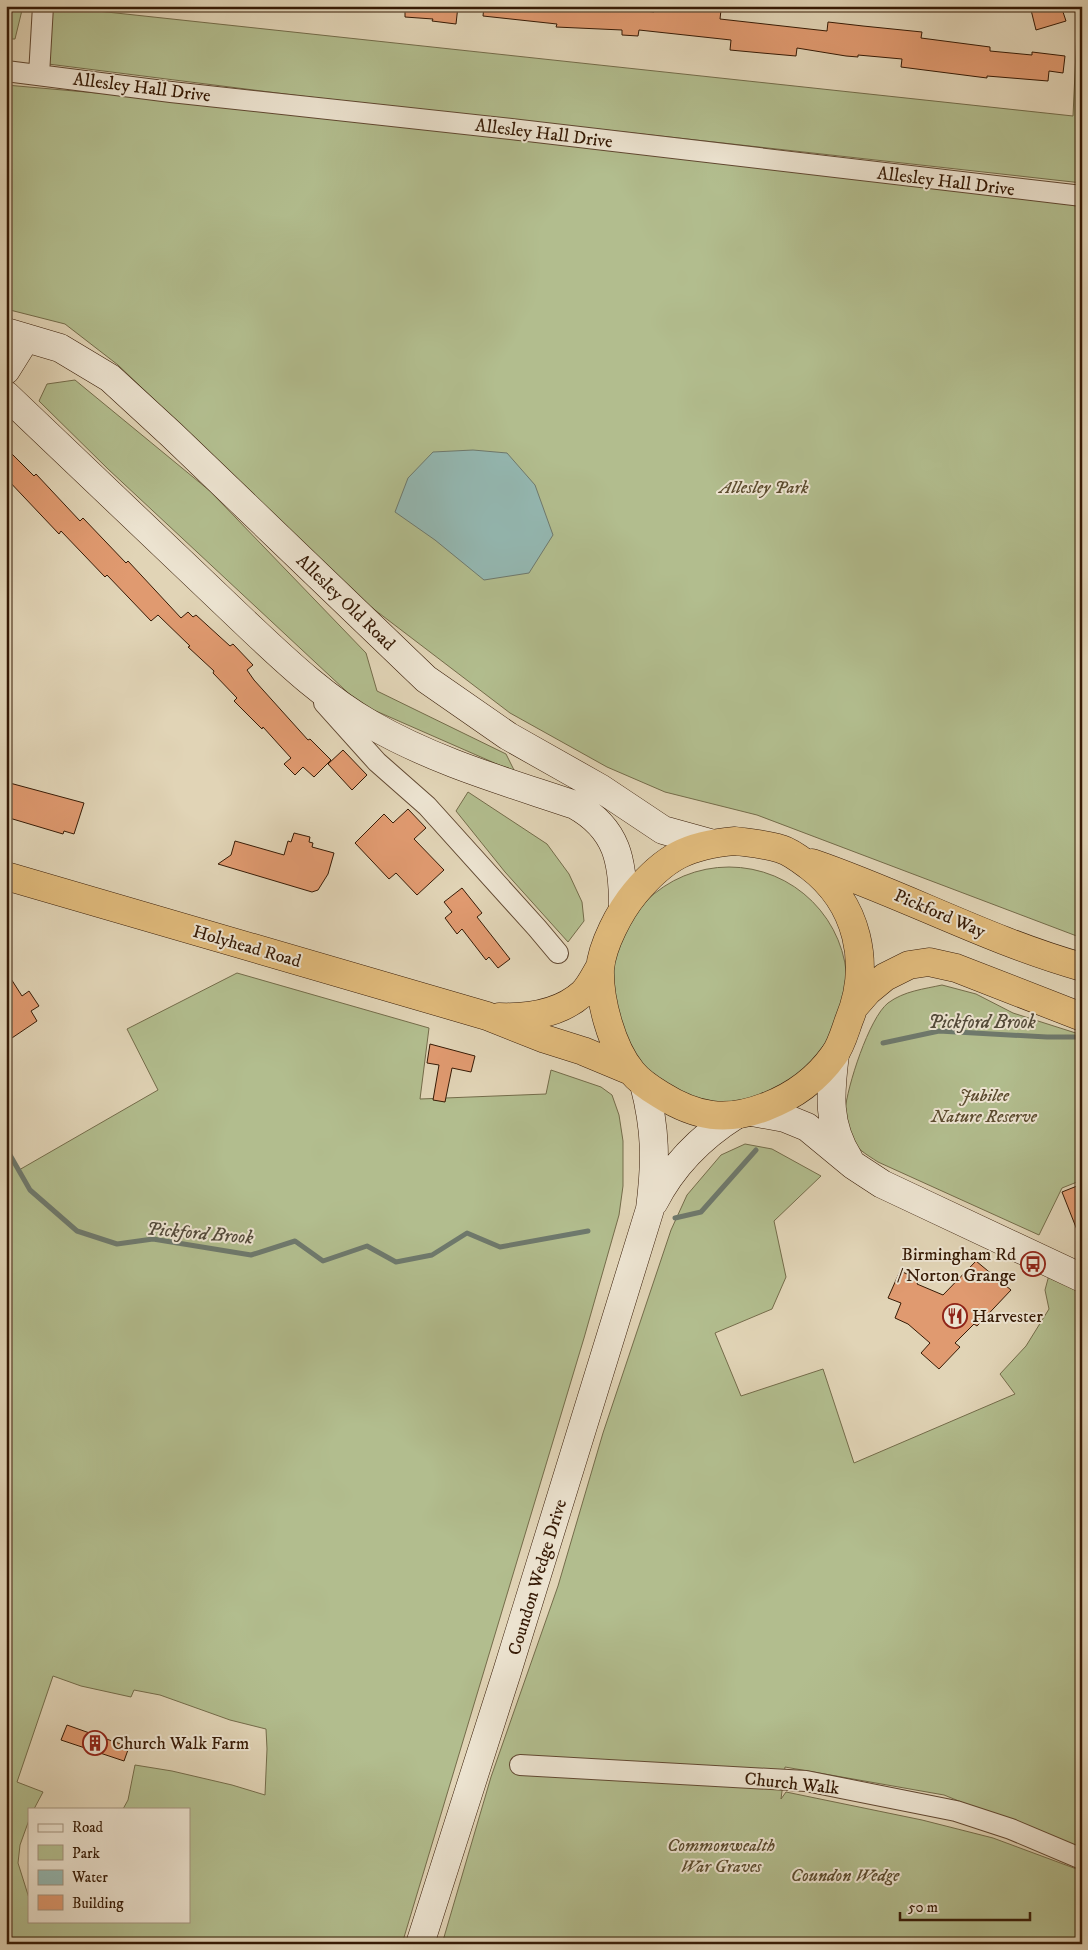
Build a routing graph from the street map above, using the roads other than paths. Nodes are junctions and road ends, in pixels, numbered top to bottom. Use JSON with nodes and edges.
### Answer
{"nodes":[{"id":1,"x":43,"y":6,"type":"edge"},
{"id":2,"x":6,"y":71,"type":"edge"},
{"id":3,"x":39,"y":75,"type":"junction"},
{"id":4,"x":1082,"y":196,"type":"edge"},
{"id":5,"x":16,"y":335,"type":"edge"},
{"id":6,"x":6,"y":370,"type":"edge"},
{"id":7,"x":6,"y":395,"type":"edge"},
{"id":8,"x":289,"y":664,"type":"junction"},
{"id":9,"x":710,"y":843,"type":"junction"},
{"id":10,"x":798,"y":858,"type":"junction"},
{"id":11,"x":6,"y":876,"type":"edge"},
{"id":12,"x":623,"y":908,"type":"junction"},
{"id":13,"x":558,"y":954,"type":"dead end"},
{"id":14,"x":600,"y":967,"type":"junction"},
{"id":15,"x":1082,"y":967,"type":"edge"},
{"id":16,"x":854,"y":1007,"type":"junction"},
{"id":17,"x":487,"y":1016,"type":"junction"},
{"id":18,"x":1082,"y":1017,"type":"edge"},
{"id":19,"x":835,"y":1054,"type":"junction"},
{"id":20,"x":638,"y":1078,"type":"junction"},
{"id":21,"x":744,"y":1114,"type":"junction"},
{"id":22,"x":853,"y":1165,"type":"junction"},
{"id":23,"x":650,"y":1209,"type":"junction"},
{"id":24,"x":1082,"y":1278,"type":"edge"},
{"id":25,"x":520,"y":1765,"type":"dead end"},
{"id":26,"x":1082,"y":1859,"type":"edge"},
{"id":27,"x":420,"y":1944,"type":"edge"}],
"edges":[{"from":1,"to":3,"type":"street"},
{"from":2,"to":3,"type":"street","name":"Allesley Hall Drive"},
{"from":3,"to":4,"type":"street","name":"Allesley Hall Drive"},
{"from":5,"to":6,"type":"main road"},
{"from":5,"to":9,"type":"main road","name":"Allesley Old Road"},
{"from":7,"to":8,"type":"main road"},
{"from":8,"to":12,"type":"main road"},
{"from":8,"to":13,"type":"street"},
{"from":9,"to":10,"type":"highway"},
{"from":9,"to":12,"type":"highway"},
{"from":10,"to":15,"type":"highway","name":"Pickford Way"},
{"from":10,"to":16,"type":"highway"},
{"from":11,"to":17,"type":"highway","name":"Holyhead Road"},
{"from":12,"to":14,"type":"highway"},
{"from":14,"to":17,"type":"highway","name":"Holyhead Road"},
{"from":14,"to":20,"type":"highway"},
{"from":16,"to":18,"type":"highway"},
{"from":16,"to":19,"type":"highway","name":"Holyhead Road"},
{"from":17,"to":20,"type":"highway","name":"Holyhead Road"},
{"from":19,"to":21,"type":"highway","name":"Holyhead Road"},
{"from":19,"to":22,"type":"main road"},
{"from":20,"to":21,"type":"highway","name":"Holyhead Road"},
{"from":20,"to":23,"type":"main road","name":"Coundon Wedge Drive"},
{"from":21,"to":22,"type":"main road"},
{"from":21,"to":23,"type":"main road","name":"Coundon Wedge Drive"},
{"from":22,"to":24,"type":"main road"},
{"from":23,"to":27,"type":"main road","name":"Coundon Wedge Drive"},
{"from":25,"to":26,"type":"street","name":"Church Walk"}]}
